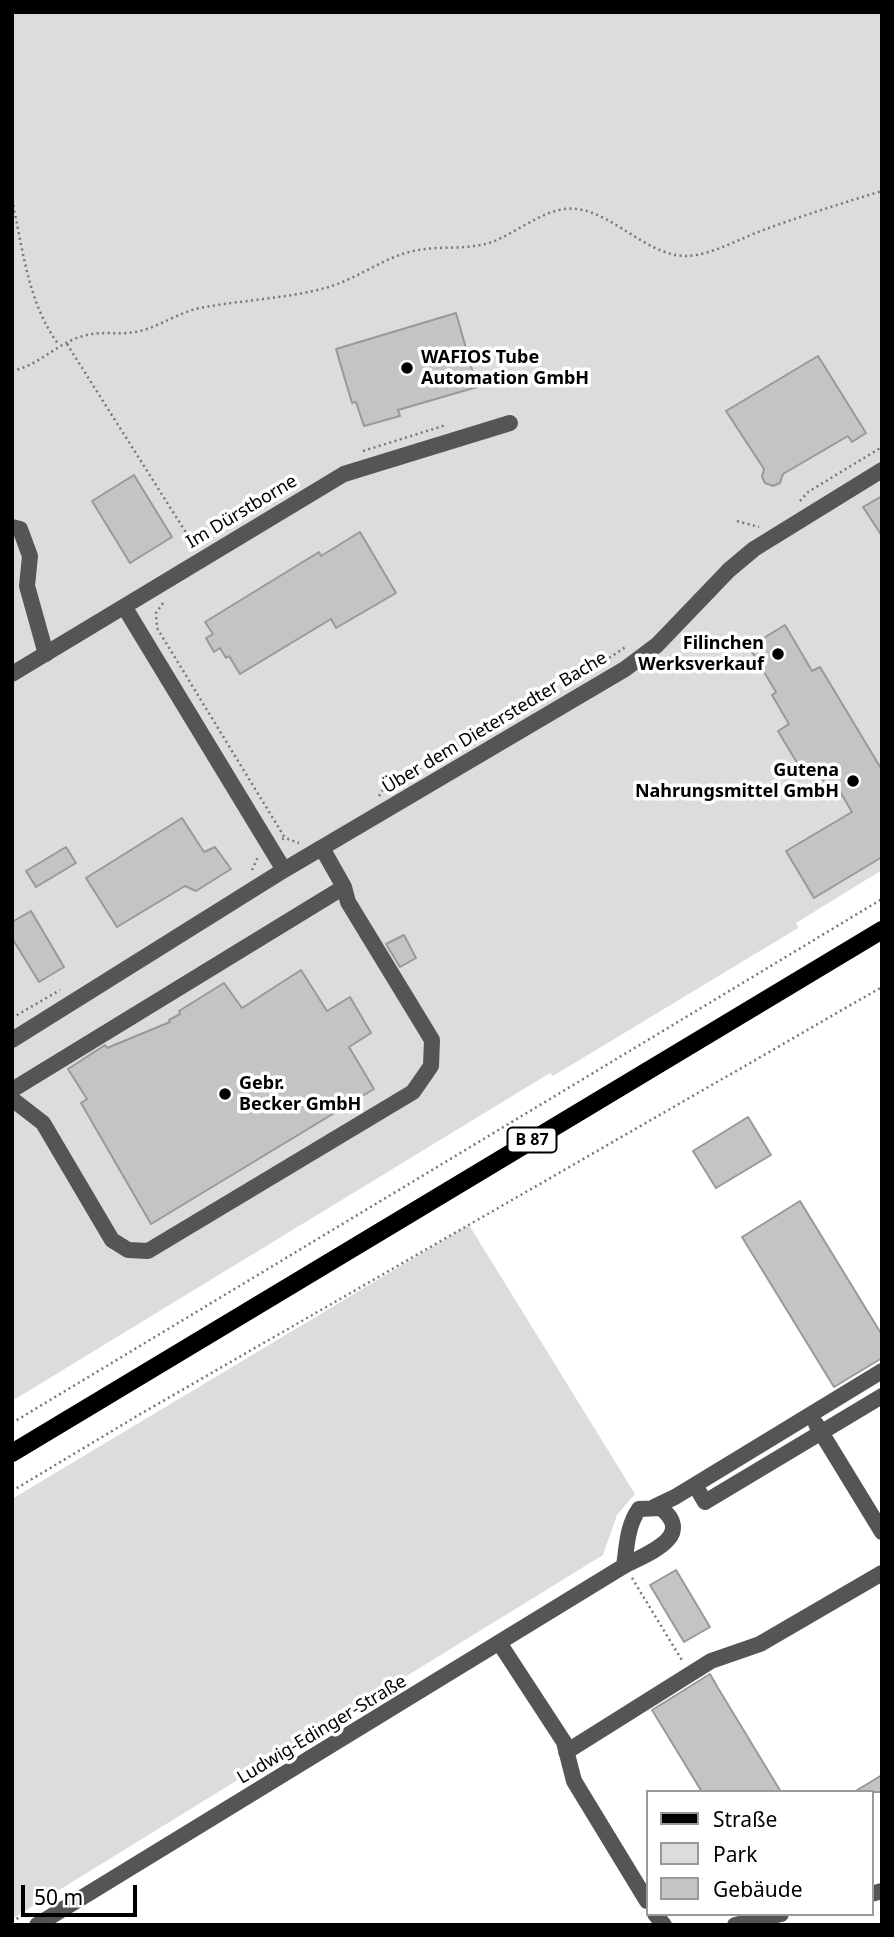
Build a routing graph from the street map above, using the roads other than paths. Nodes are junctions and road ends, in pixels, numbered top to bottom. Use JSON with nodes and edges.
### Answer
{"nodes":[{"id":1,"x":510,"y":424,"type":"dead end"},
{"id":2,"x":882,"y":470,"type":"edge"},
{"id":3,"x":12,"y":527,"type":"edge"},
{"id":4,"x":125,"y":586,"type":"dead end"},
{"id":5,"x":130,"y":605,"type":"junction"},
{"id":6,"x":665,"y":615,"type":"dead end"},
{"id":7,"x":678,"y":626,"type":"junction"},
{"id":8,"x":46,"y":654,"type":"junction"},
{"id":9,"x":12,"y":674,"type":"edge"},
{"id":10,"x":190,"y":681,"type":"road end"},
{"id":11,"x":175,"y":690,"type":"junction"},
{"id":12,"x":322,"y":848,"type":"junction"},
{"id":13,"x":284,"y":870,"type":"junction"},
{"id":14,"x":344,"y":887,"type":"junction"},
{"id":15,"x":882,"y":930,"type":"edge"},
{"id":16,"x":12,"y":1040,"type":"edge"},
{"id":17,"x":12,"y":1090,"type":"edge"},
{"id":18,"x":12,"y":1099,"type":"edge"},
{"id":19,"x":882,"y":1371,"type":"edge"},
{"id":20,"x":882,"y":1396,"type":"edge"},
{"id":21,"x":810,"y":1415,"type":"junction"},
{"id":22,"x":821,"y":1432,"type":"junction"},
{"id":23,"x":12,"y":1453,"type":"edge"},
{"id":24,"x":695,"y":1485,"type":"junction"},
{"id":25,"x":654,"y":1507,"type":"junction"},
{"id":26,"x":882,"y":1532,"type":"edge"},
{"id":27,"x":624,"y":1566,"type":"junction"},
{"id":28,"x":882,"y":1573,"type":"edge"},
{"id":29,"x":500,"y":1644,"type":"junction"},
{"id":30,"x":566,"y":1752,"type":"junction"},
{"id":31,"x":646,"y":1899,"type":"edge"},
{"id":32,"x":773,"y":1916,"type":"edge"},
{"id":33,"x":37,"y":1925,"type":"edge"},
{"id":34,"x":735,"y":1925,"type":"edge"}],
"edges":[{"from":1,"to":5,"type":"street","name":"Im Dürstborne"},
{"from":2,"to":7,"type":"street","name":"Über dem Dieterstedter Bache"},
{"from":3,"to":8,"type":"street"},
{"from":4,"to":5,"type":"street"},
{"from":5,"to":8,"type":"street","name":"Im Dürstborne"},
{"from":5,"to":11,"type":"street"},
{"from":6,"to":7,"type":"street"},
{"from":7,"to":12,"type":"street","name":"Über dem Dieterstedter Bache"},
{"from":8,"to":9,"type":"street","name":"Im Dürstborne"},
{"from":10,"to":11,"type":"street"},
{"from":11,"to":13,"type":"street"},
{"from":12,"to":13,"type":"street","name":"Über dem Dieterstedter Bache"},
{"from":12,"to":14,"type":"street"},
{"from":13,"to":16,"type":"street","name":"Über dem Dieterstedter Bache"},
{"from":14,"to":17,"type":"street"},
{"from":14,"to":18,"type":"street"},
{"from":15,"to":23,"type":"main road","number":"B 87"},
{"from":19,"to":21,"type":"street"},
{"from":20,"to":22,"type":"street"},
{"from":21,"to":22,"type":"street"},
{"from":21,"to":24,"type":"street"},
{"from":22,"to":24,"type":"street"},
{"from":22,"to":26,"type":"street"},
{"from":24,"to":25,"type":"street"},
{"from":25,"to":27,"type":"street"},
{"from":25,"to":27,"type":"street","name":"Ludwig-Edinger-Straße"},
{"from":27,"to":29,"type":"street","name":"Ludwig-Edinger-Straße"},
{"from":28,"to":30,"type":"street"},
{"from":29,"to":30,"type":"street"},
{"from":29,"to":33,"type":"street","name":"Ludwig-Edinger-Straße"},
{"from":30,"to":31,"type":"street"},
{"from":32,"to":34,"type":"street"}]}
